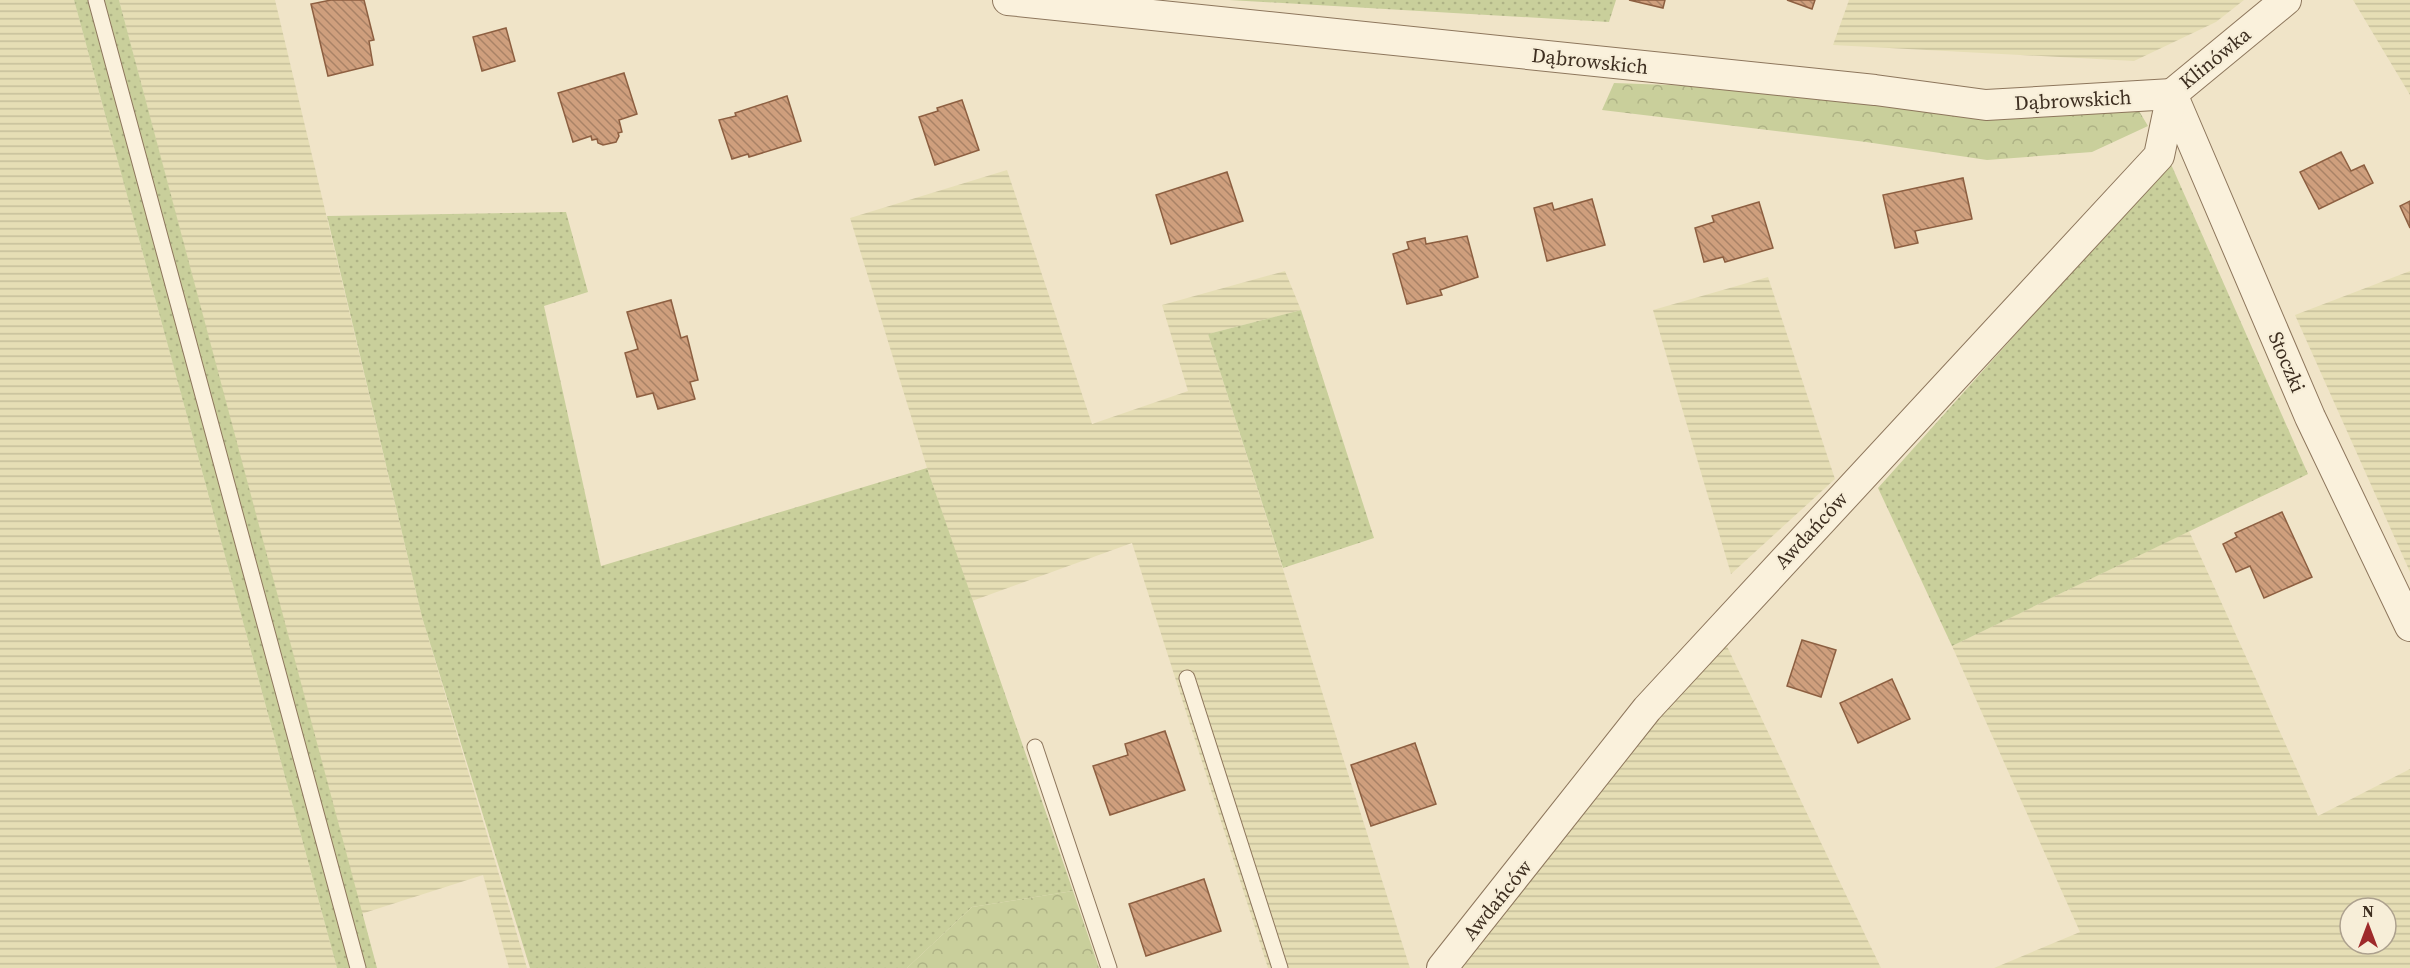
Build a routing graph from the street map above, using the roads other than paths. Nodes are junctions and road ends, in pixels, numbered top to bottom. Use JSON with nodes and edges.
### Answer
{"nodes":[{"id":1,"x":96,"y":0,"type":"edge"},
{"id":2,"x":1008,"y":0,"type":"edge"},
{"id":3,"x":2286,"y":0,"type":"edge"},
{"id":4,"x":2172,"y":94,"type":"junction"},
{"id":5,"x":2410,"y":626,"type":"edge"},
{"id":6,"x":1187,"y":678,"type":"dead end"},
{"id":7,"x":1035,"y":747,"type":"dead end"},
{"id":8,"x":358,"y":968,"type":"edge"},
{"id":9,"x":1109,"y":968,"type":"edge"},
{"id":10,"x":1280,"y":968,"type":"edge"},
{"id":11,"x":1442,"y":968,"type":"edge"}],
"edges":[{"from":1,"to":8,"type":"lane"},
{"from":2,"to":4,"type":"street","name":"Dąbrowskich"},
{"from":3,"to":4,"type":"street","name":"Klinówka"},
{"from":4,"to":5,"type":"street","name":"Stoczki"},
{"from":4,"to":11,"type":"street","name":"Awdańców"},
{"from":6,"to":10,"type":"lane"},
{"from":7,"to":9,"type":"lane"}]}
